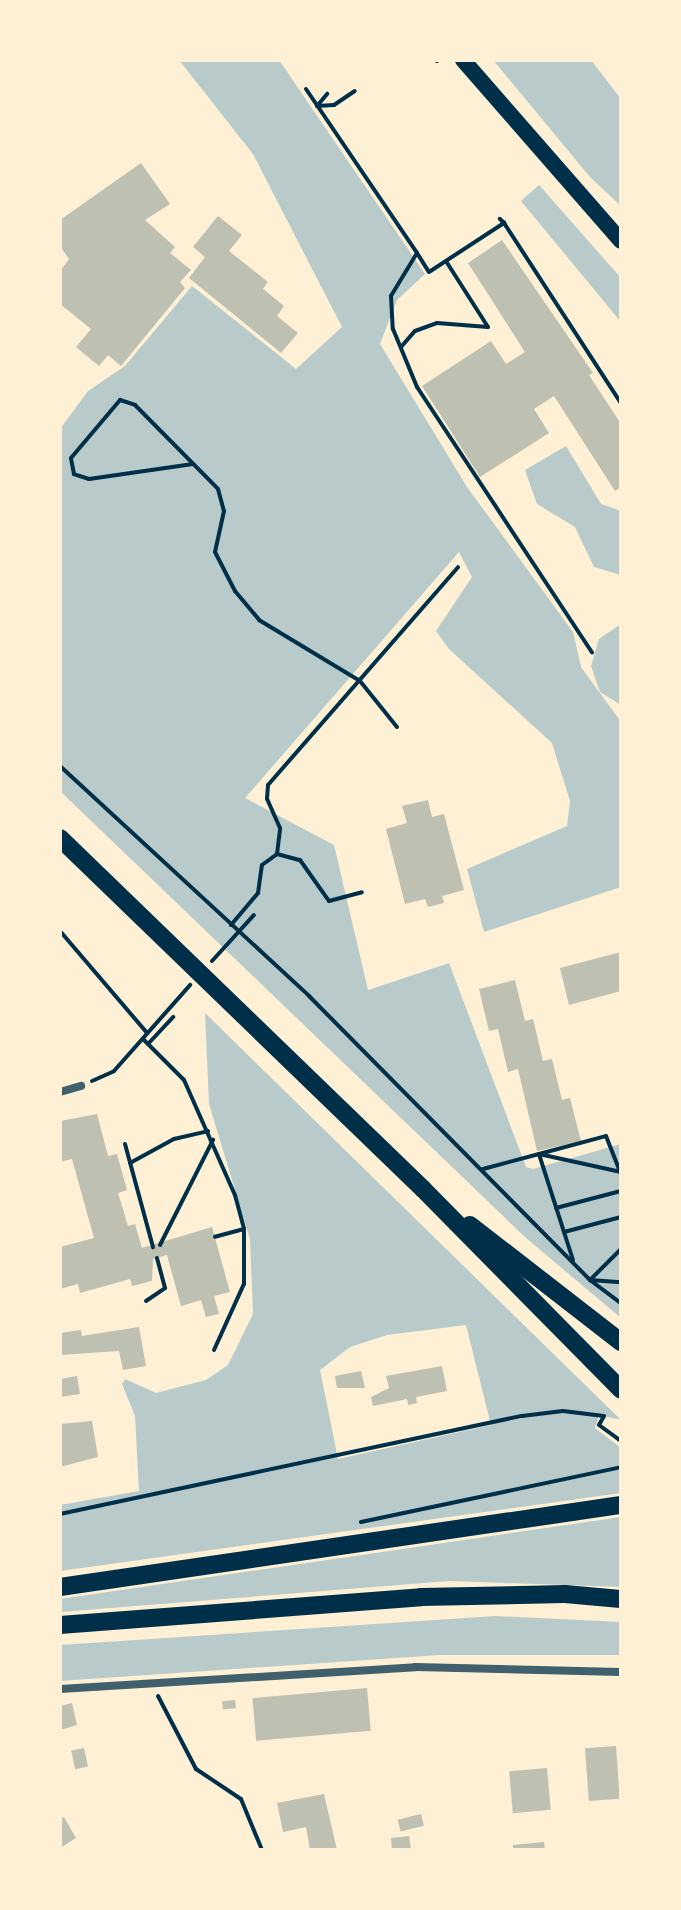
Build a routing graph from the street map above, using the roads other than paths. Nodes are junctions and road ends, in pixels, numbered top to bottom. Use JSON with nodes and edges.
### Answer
{"nodes":[{"id":1,"x":463,"y":60,"type":"edge"},
{"id":2,"x":621,"y":241,"type":"edge"},
{"id":3,"x":60,"y":838,"type":"edge"},
{"id":4,"x":81,"y":1086,"type":"road end"},
{"id":5,"x":60,"y":1092,"type":"edge"},
{"id":6,"x":423,"y":1189,"type":"junction"},
{"id":7,"x":621,"y":1342,"type":"edge"},
{"id":8,"x":621,"y":1390,"type":"edge"},
{"id":9,"x":621,"y":1505,"type":"edge"},
{"id":10,"x":60,"y":1587,"type":"edge"},
{"id":11,"x":621,"y":1599,"type":"edge"},
{"id":12,"x":60,"y":1625,"type":"edge"},
{"id":13,"x":621,"y":1672,"type":"edge"},
{"id":14,"x":60,"y":1689,"type":"edge"}],
"edges":[{"from":1,"to":2,"type":"main road"},
{"from":3,"to":6,"type":"main road"},
{"from":4,"to":5,"type":"street"},
{"from":6,"to":7,"type":"main road"},
{"from":6,"to":8,"type":"main road"},
{"from":9,"to":10,"type":"main road"},
{"from":11,"to":12,"type":"main road"},
{"from":13,"to":14,"type":"street"}]}
